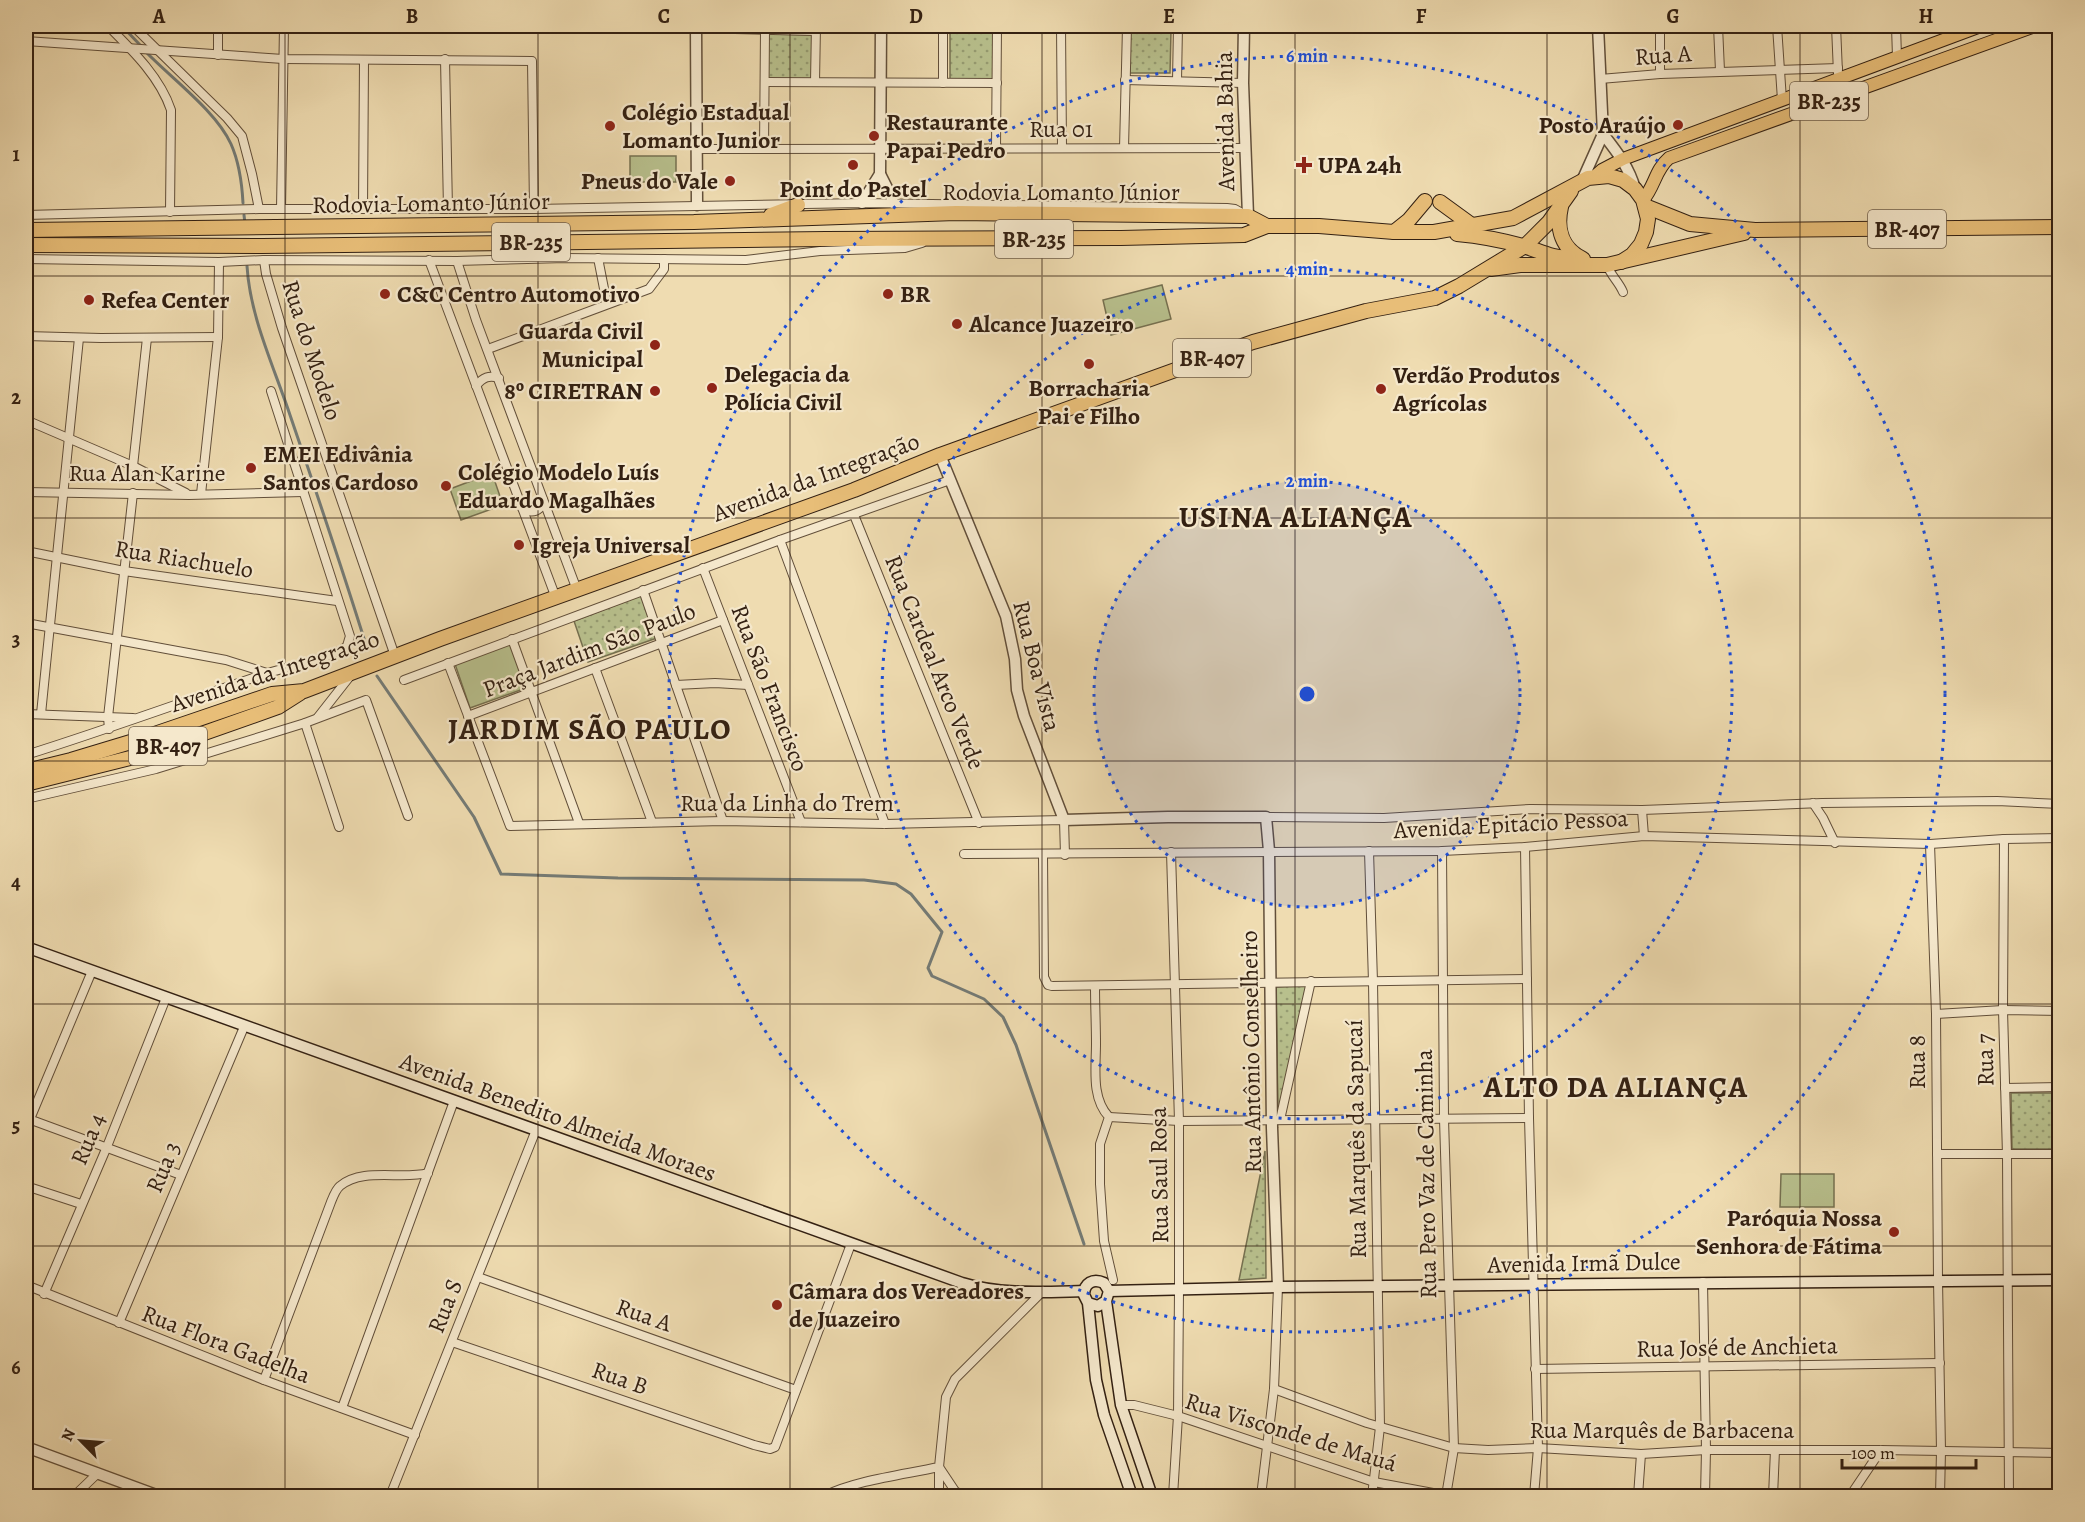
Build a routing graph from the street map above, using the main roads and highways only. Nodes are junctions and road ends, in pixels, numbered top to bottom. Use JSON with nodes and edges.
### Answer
{"nodes":[{"id":1,"x":881,"y":26,"type":"edge"},
{"id":2,"x":1244,"y":26,"type":"edge"},
{"id":3,"x":1598,"y":26,"type":"edge"},
{"id":4,"x":1981,"y":26,"type":"edge"},
{"id":5,"x":2035,"y":26,"type":"edge"},
{"id":6,"x":696,"y":27,"type":"edge"},
{"id":7,"x":1954,"y":30,"type":"edge"},
{"id":8,"x":1603,"y":134,"type":"junction"},
{"id":9,"x":1623,"y":159,"type":"junction"},
{"id":10,"x":880,"y":174,"type":"junction"},
{"id":11,"x":1584,"y":181,"type":"junction"},
{"id":12,"x":1641,"y":198,"type":"junction"},
{"id":13,"x":1425,"y":201,"type":"dead end"},
{"id":14,"x":1440,"y":202,"type":"dead end"},
{"id":15,"x":862,"y":203,"type":"road end"},
{"id":16,"x":893,"y":203,"type":"road end"},
{"id":17,"x":697,"y":205,"type":"road end"},
{"id":18,"x":798,"y":205,"type":"road end"},
{"id":19,"x":1561,"y":205,"type":"junction"},
{"id":20,"x":1248,"y":216,"type":"junction"},
{"id":21,"x":757,"y":220,"type":"junction"},
{"id":22,"x":1267,"y":226,"type":"junction"},
{"id":23,"x":1473,"y":226,"type":"junction"},
{"id":24,"x":2060,"y":227,"type":"edge"},
{"id":25,"x":26,"y":230,"type":"edge"},
{"id":26,"x":1755,"y":230,"type":"junction"},
{"id":27,"x":1394,"y":232,"type":"junction"},
{"id":28,"x":1440,"y":232,"type":"junction"},
{"id":29,"x":26,"y":245,"type":"edge"},
{"id":30,"x":1524,"y":246,"type":"junction"},
{"id":31,"x":1577,"y":256,"type":"junction"},
{"id":32,"x":1621,"y":262,"type":"junction"},
{"id":33,"x":1593,"y":264,"type":"junction"},
{"id":34,"x":1484,"y":270,"type":"junction"},
{"id":35,"x":940,"y":455,"type":"junction"},
{"id":36,"x":304,"y":691,"type":"junction"},
{"id":37,"x":26,"y":771,"type":"edge"},
{"id":38,"x":26,"y":784,"type":"edge"},
{"id":39,"x":1266,"y":817,"type":"joint"},
{"id":40,"x":26,"y":947,"type":"edge"},
{"id":41,"x":2060,"y":1280,"type":"edge"},
{"id":42,"x":1278,"y":1287,"type":"junction"},
{"id":43,"x":1084,"y":1291,"type":"junction"},
{"id":44,"x":1108,"y":1296,"type":"junction"},
{"id":45,"x":1088,"y":1303,"type":"junction"},
{"id":46,"x":26,"y":1448,"type":"edge"},
{"id":47,"x":159,"y":1497,"type":"edge"},
{"id":48,"x":1132,"y":1497,"type":"edge"},
{"id":49,"x":1152,"y":1497,"type":"edge"}],
"edges":[{"from":1,"to":10,"type":"main road"},
{"from":2,"to":20,"type":"main road","name":"Avenida Bahia"},
{"from":3,"to":8,"type":"main road"},
{"from":4,"to":7,"type":"main road","number":"BR-235"},
{"from":5,"to":12,"type":"main road","number":"BR-235"},
{"from":6,"to":17,"type":"main road"},
{"from":7,"to":9,"type":"main road","number":"BR-235"},
{"from":8,"to":9,"type":"main road"},
{"from":8,"to":11,"type":"main road"},
{"from":9,"to":11,"type":"main road","number":"BR-235"},
{"from":9,"to":12,"type":"main road"},
{"from":10,"to":15,"type":"main road"},
{"from":10,"to":16,"type":"main road"},
{"from":11,"to":12,"type":"highway"},
{"from":11,"to":19,"type":"highway"},
{"from":11,"to":23,"type":"highway"},
{"from":12,"to":26,"type":"highway"},
{"from":12,"to":32,"type":"highway"},
{"from":13,"to":27,"type":"highway"},
{"from":14,"to":23,"type":"highway"},
{"from":18,"to":21,"type":"highway"},
{"from":19,"to":30,"type":"highway","name":"Avenida da Integração"},
{"from":19,"to":31,"type":"highway"},
{"from":20,"to":21,"type":"highway","name":"Rodovia Lomanto Júnior","number":"BR-235"},
{"from":20,"to":22,"type":"highway","name":"Rodovia Lomanto Júnior"},
{"from":21,"to":25,"type":"highway","name":"Rodovia Lomanto Júnior","number":"BR-235"},
{"from":22,"to":27,"type":"highway","name":"Rodovia Lomanto Júnior","number":"BR-235"},
{"from":22,"to":29,"type":"highway","name":"Rodovia Lomanto Júnior","number":"BR-235"},
{"from":23,"to":28,"type":"highway"},
{"from":24,"to":26,"type":"highway","number":"BR-407"},
{"from":26,"to":32,"type":"highway"},
{"from":27,"to":28,"type":"highway","name":"Rodovia Lomanto Júnior","number":"BR-235"},
{"from":28,"to":30,"type":"highway"},
{"from":30,"to":31,"type":"highway"},
{"from":30,"to":34,"type":"highway","name":"Avenida da Integração"},
{"from":31,"to":33,"type":"highway"},
{"from":32,"to":33,"type":"highway"},
{"from":33,"to":34,"type":"highway"},
{"from":34,"to":35,"type":"highway","name":"Avenida da Integração","number":"BR-407"},
{"from":35,"to":36,"type":"highway","name":"Avenida da Integração","number":"BR-407"},
{"from":35,"to":39,"type":"main road","name":"Rua Boa Vista"},
{"from":36,"to":37,"type":"highway","name":"Avenida da Integração","number":"BR-407"},
{"from":36,"to":38,"type":"highway","number":"BR-407"},
{"from":39,"to":42,"type":"main road","name":"Rua Antônio Conselheiro"},
{"from":40,"to":43,"type":"main road","name":"Avenida Benedito Almeida Moraes"},
{"from":41,"to":42,"type":"main road","name":"Avenida Irmã Dulce"},
{"from":42,"to":44,"type":"main road","name":"Avenida Irmã Dulce"},
{"from":43,"to":44,"type":"main road"},
{"from":43,"to":45,"type":"main road"},
{"from":44,"to":45,"type":"main road"},
{"from":44,"to":49,"type":"main road"},
{"from":45,"to":48,"type":"main road"},
{"from":46,"to":47,"type":"main road"}]}
